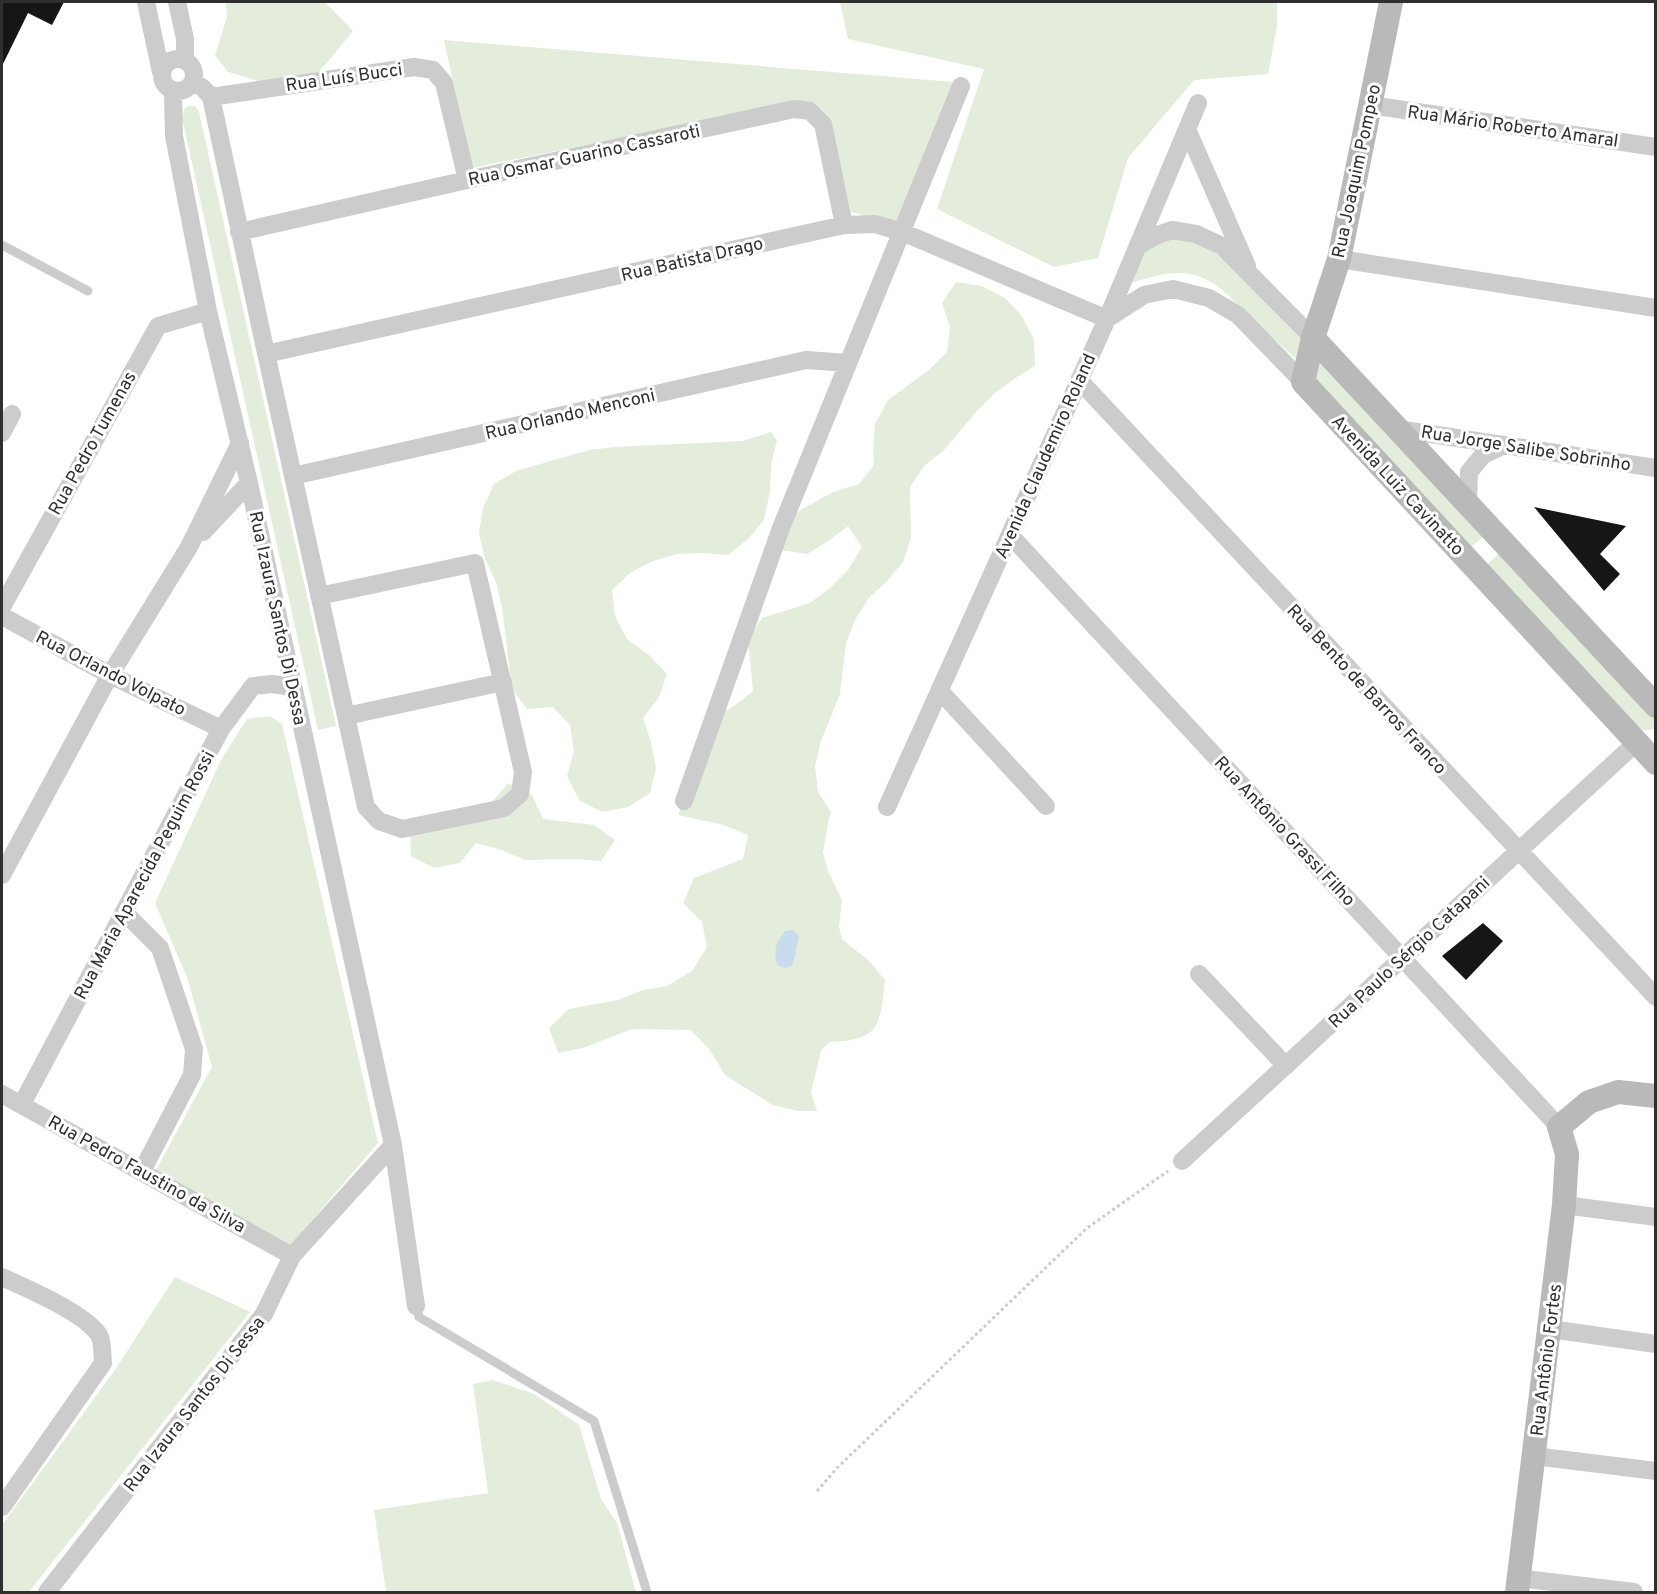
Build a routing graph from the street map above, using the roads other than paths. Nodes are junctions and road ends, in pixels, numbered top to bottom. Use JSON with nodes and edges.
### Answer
{"nodes":[{"id":1,"x":146,"y":2,"type":"edge"},
{"id":2,"x":177,"y":2,"type":"edge"},
{"id":3,"x":1391,"y":2,"type":"edge"},
{"id":4,"x":185,"y":60,"type":"junction"},
{"id":5,"x":161,"y":72,"type":"junction"},
{"id":6,"x":193,"y":81,"type":"junction"},
{"id":7,"x":961,"y":86,"type":"dead end"},
{"id":8,"x":173,"y":91,"type":"junction"},
{"id":9,"x":211,"y":97,"type":"junction"},
{"id":10,"x":1198,"y":103,"type":"dead end"},
{"id":11,"x":1370,"y":105,"type":"junction"},
{"id":12,"x":1187,"y":129,"type":"junction"},
{"id":13,"x":1656,"y":147,"type":"edge"},
{"id":14,"x":467,"y":180,"type":"junction"},
{"id":15,"x":844,"y":225,"type":"junction"},
{"id":16,"x":239,"y":232,"type":"junction"},
{"id":17,"x":902,"y":232,"type":"junction"},
{"id":18,"x":2,"y":245,"type":"edge"},
{"id":19,"x":1138,"y":246,"type":"junction"},
{"id":20,"x":1339,"y":259,"type":"junction"},
{"id":21,"x":1252,"y":276,"type":"junction"},
{"id":22,"x":88,"y":291,"type":"dead end"},
{"id":23,"x":1656,"y":308,"type":"edge"},
{"id":24,"x":208,"y":311,"type":"junction"},
{"id":25,"x":1107,"y":319,"type":"junction"},
{"id":26,"x":1313,"y":338,"type":"junction"},
{"id":27,"x":266,"y":354,"type":"junction"},
{"id":28,"x":848,"y":363,"type":"junction"},
{"id":29,"x":1079,"y":380,"type":"junction"},
{"id":30,"x":1304,"y":382,"type":"junction"},
{"id":31,"x":12,"y":414,"type":"dead end"},
{"id":32,"x":1397,"y":429,"type":"junction"},
{"id":33,"x":2,"y":433,"type":"edge"},
{"id":34,"x":240,"y":443,"type":"junction"},
{"id":35,"x":1504,"y":445,"type":"junction"},
{"id":36,"x":1656,"y":468,"type":"edge"},
{"id":37,"x":293,"y":476,"type":"junction"},
{"id":38,"x":249,"y":483,"type":"junction"},
{"id":39,"x":1468,"y":504,"type":"junction"},
{"id":40,"x":1010,"y":535,"type":"junction"},
{"id":41,"x":1499,"y":538,"type":"junction"},
{"id":42,"x":189,"y":547,"type":"junction"},
{"id":43,"x":1471,"y":563,"type":"junction"},
{"id":44,"x":319,"y":596,"type":"junction"},
{"id":45,"x":2,"y":607,"type":"edge"},
{"id":46,"x":2,"y":616,"type":"edge"},
{"id":47,"x":110,"y":675,"type":"junction"},
{"id":48,"x":502,"y":682,"type":"junction"},
{"id":49,"x":293,"y":687,"type":"junction"},
{"id":50,"x":939,"y":691,"type":"junction"},
{"id":51,"x":1656,"y":706,"type":"edge"},
{"id":52,"x":346,"y":716,"type":"junction"},
{"id":53,"x":221,"y":729,"type":"junction"},
{"id":54,"x":1646,"y":741,"type":"edge"},
{"id":55,"x":1656,"y":763,"type":"edge"},
{"id":56,"x":684,"y":801,"type":"dead end"},
{"id":57,"x":1046,"y":806,"type":"dead end"},
{"id":58,"x":887,"y":807,"type":"dead end"},
{"id":59,"x":1519,"y":851,"type":"junction"},
{"id":60,"x":2,"y":875,"type":"edge"},
{"id":61,"x":125,"y":913,"type":"junction"},
{"id":62,"x":1402,"y":958,"type":"junction"},
{"id":63,"x":1199,"y":974,"type":"dead end"},
{"id":64,"x":1656,"y":997,"type":"edge"},
{"id":65,"x":1286,"y":1066,"type":"junction"},
{"id":66,"x":2,"y":1094,"type":"edge"},
{"id":67,"x":1656,"y":1096,"type":"edge"},
{"id":68,"x":22,"y":1104,"type":"junction"},
{"id":69,"x":1559,"y":1127,"type":"junction"},
{"id":70,"x":393,"y":1145,"type":"junction"},
{"id":71,"x":1182,"y":1161,"type":"road end"},
{"id":72,"x":142,"y":1171,"type":"junction"},
{"id":73,"x":1564,"y":1205,"type":"junction"},
{"id":74,"x":1656,"y":1217,"type":"edge"},
{"id":75,"x":292,"y":1256,"type":"junction"},
{"id":76,"x":2,"y":1277,"type":"edge"},
{"id":77,"x":416,"y":1306,"type":"joint"},
{"id":78,"x":1550,"y":1329,"type":"junction"},
{"id":79,"x":1656,"y":1344,"type":"edge"},
{"id":80,"x":1534,"y":1456,"type":"junction"},
{"id":81,"x":1656,"y":1471,"type":"edge"},
{"id":82,"x":2,"y":1507,"type":"edge"},
{"id":83,"x":1518,"y":1585,"type":"edge"},
{"id":84,"x":47,"y":1593,"type":"edge"},
{"id":85,"x":646,"y":1593,"type":"edge"},
{"id":86,"x":1634,"y":1593,"type":"edge"}],
"edges":[{"from":1,"to":5,"type":"street"},
{"from":2,"to":4,"type":"street"},
{"from":3,"to":11,"type":"street","name":"Rua Joaquim Pompeo"},
{"from":4,"to":5,"type":"street"},
{"from":4,"to":6,"type":"street"},
{"from":5,"to":8,"type":"street"},
{"from":6,"to":8,"type":"street"},
{"from":6,"to":9,"type":"street"},
{"from":7,"to":17,"type":"street"},
{"from":8,"to":24,"type":"street","name":"Rua Izaura Santos Di Dessa"},
{"from":9,"to":14,"type":"street","name":"Rua Luís Bucci"},
{"from":9,"to":16,"type":"street"},
{"from":10,"to":12,"type":"street","name":"Avenida Claudemiro Roland"},
{"from":11,"to":13,"type":"street","name":"Rua Mário Roberto Amaral"},
{"from":11,"to":20,"type":"street","name":"Rua Joaquim Pompeo"},
{"from":12,"to":19,"type":"street","name":"Avenida Claudemiro Roland"},
{"from":12,"to":21,"type":"street"},
{"from":14,"to":15,"type":"street","name":"Rua Osmar Guarino Cassaroti"},
{"from":14,"to":16,"type":"street","name":"Rua Osmar Guarino Cassaroti"},
{"from":15,"to":17,"type":"street","name":"Rua Batista Drago"},
{"from":15,"to":27,"type":"street","name":"Rua Batista Drago"},
{"from":16,"to":27,"type":"street"},
{"from":17,"to":25,"type":"street","name":"Rua Batista Drago"},
{"from":17,"to":28,"type":"street"},
{"from":18,"to":22,"type":"lane"},
{"from":19,"to":21,"type":"street","name":"Avenida Luiz Cavinatto"},
{"from":19,"to":25,"type":"street","name":"Avenida Claudemiro Roland"},
{"from":20,"to":23,"type":"street"},
{"from":20,"to":26,"type":"street","name":"Rua Joaquim Pompeo"},
{"from":21,"to":26,"type":"street","name":"Avenida Luiz Cavinatto"},
{"from":24,"to":34,"type":"street","name":"Rua Izaura Santos Di Dessa"},
{"from":24,"to":45,"type":"street","name":"Rua Pedro Tumenas"},
{"from":25,"to":29,"type":"street","name":"Avenida Claudemiro Roland"},
{"from":25,"to":30,"type":"street","name":"Avenida Luiz Cavinatto"},
{"from":26,"to":30,"type":"street","name":"Rua Joaquim Pompeo"},
{"from":26,"to":32,"type":"street","name":"Avenida Luiz Cavinatto"},
{"from":27,"to":37,"type":"street"},
{"from":28,"to":37,"type":"street","name":"Rua Orlando Menconi"},
{"from":28,"to":56,"type":"street"},
{"from":29,"to":40,"type":"street","name":"Avenida Claudemiro Roland"},
{"from":29,"to":59,"type":"street","name":"Rua Bento de Barros Franco"},
{"from":30,"to":43,"type":"street","name":"Avenida Luiz Cavinatto"},
{"from":31,"to":33,"type":"street"},
{"from":32,"to":35,"type":"street","name":"Rua Jorge Salibe Sobrinho"},
{"from":32,"to":39,"type":"street","name":"Avenida Luiz Cavinatto"},
{"from":34,"to":38,"type":"street","name":"Rua Izaura Santos Di Dessa"},
{"from":34,"to":42,"type":"street"},
{"from":35,"to":36,"type":"street","name":"Rua Jorge Salibe Sobrinho"},
{"from":35,"to":39,"type":"street"},
{"from":37,"to":44,"type":"street"},
{"from":38,"to":42,"type":"street"},
{"from":38,"to":49,"type":"street","name":"Rua Izaura Santos Di Dessa"},
{"from":39,"to":41,"type":"street","name":"Avenida Luiz Cavinatto"},
{"from":40,"to":50,"type":"street","name":"Avenida Claudemiro Roland"},
{"from":40,"to":62,"type":"street","name":"Rua Antônio Grassi Filho"},
{"from":41,"to":43,"type":"street"},
{"from":41,"to":51,"type":"street","name":"Avenida Luiz Cavinatto"},
{"from":42,"to":47,"type":"street"},
{"from":43,"to":54,"type":"street","name":"Avenida Luiz Cavinatto"},
{"from":44,"to":48,"type":"street"},
{"from":44,"to":52,"type":"street"},
{"from":46,"to":47,"type":"street","name":"Rua Orlando Volpato"},
{"from":47,"to":53,"type":"street","name":"Rua Orlando Volpato"},
{"from":47,"to":60,"type":"street"},
{"from":48,"to":52,"type":"street"},
{"from":48,"to":52,"type":"street"},
{"from":49,"to":53,"type":"street","name":"Rua Maria Aparecida Peguim Rossi"},
{"from":49,"to":70,"type":"street","name":"Rua Izaura Santos Di Dessa"},
{"from":50,"to":57,"type":"street"},
{"from":50,"to":58,"type":"street","name":"Avenida Claudemiro Roland"},
{"from":53,"to":61,"type":"street","name":"Rua Maria Aparecida Peguim Rossi"},
{"from":54,"to":55,"type":"street","name":"Avenida Luiz Cavinatto"},
{"from":54,"to":59,"type":"street","name":"Rua Paulo Sérgio Catapani"},
{"from":59,"to":62,"type":"street","name":"Rua Paulo Sérgio Catapani"},
{"from":59,"to":64,"type":"street","name":"Rua Bento de Barros Franco"},
{"from":61,"to":68,"type":"street","name":"Rua Maria Aparecida Peguim Rossi"},
{"from":61,"to":72,"type":"street"},
{"from":62,"to":65,"type":"street","name":"Rua Paulo Sérgio Catapani"},
{"from":62,"to":69,"type":"street","name":"Rua Antônio Grassi Filho"},
{"from":63,"to":65,"type":"street"},
{"from":65,"to":71,"type":"street","name":"Rua Paulo Sérgio Catapani"},
{"from":66,"to":68,"type":"street","name":"Rua Pedro Faustino da Silva"},
{"from":67,"to":69,"type":"street"},
{"from":68,"to":72,"type":"street","name":"Rua Pedro Faustino da Silva"},
{"from":69,"to":73,"type":"street","name":"Rua Antônio Fortes"},
{"from":70,"to":75,"type":"street","name":"Rua Izaura Santos Di Sessa"},
{"from":70,"to":77,"type":"street"},
{"from":72,"to":75,"type":"street","name":"Rua Pedro Faustino da Silva"},
{"from":73,"to":74,"type":"street"},
{"from":73,"to":78,"type":"street","name":"Rua Antônio Fortes"},
{"from":75,"to":84,"type":"street","name":"Rua Izaura Santos Di Sessa"},
{"from":76,"to":82,"type":"street"},
{"from":77,"to":85,"type":"lane"},
{"from":78,"to":79,"type":"street"},
{"from":78,"to":80,"type":"street","name":"Rua Antônio Fortes"},
{"from":80,"to":81,"type":"street"},
{"from":80,"to":83,"type":"street","name":"Rua Antônio Fortes"},
{"from":83,"to":86,"type":"street"}]}
